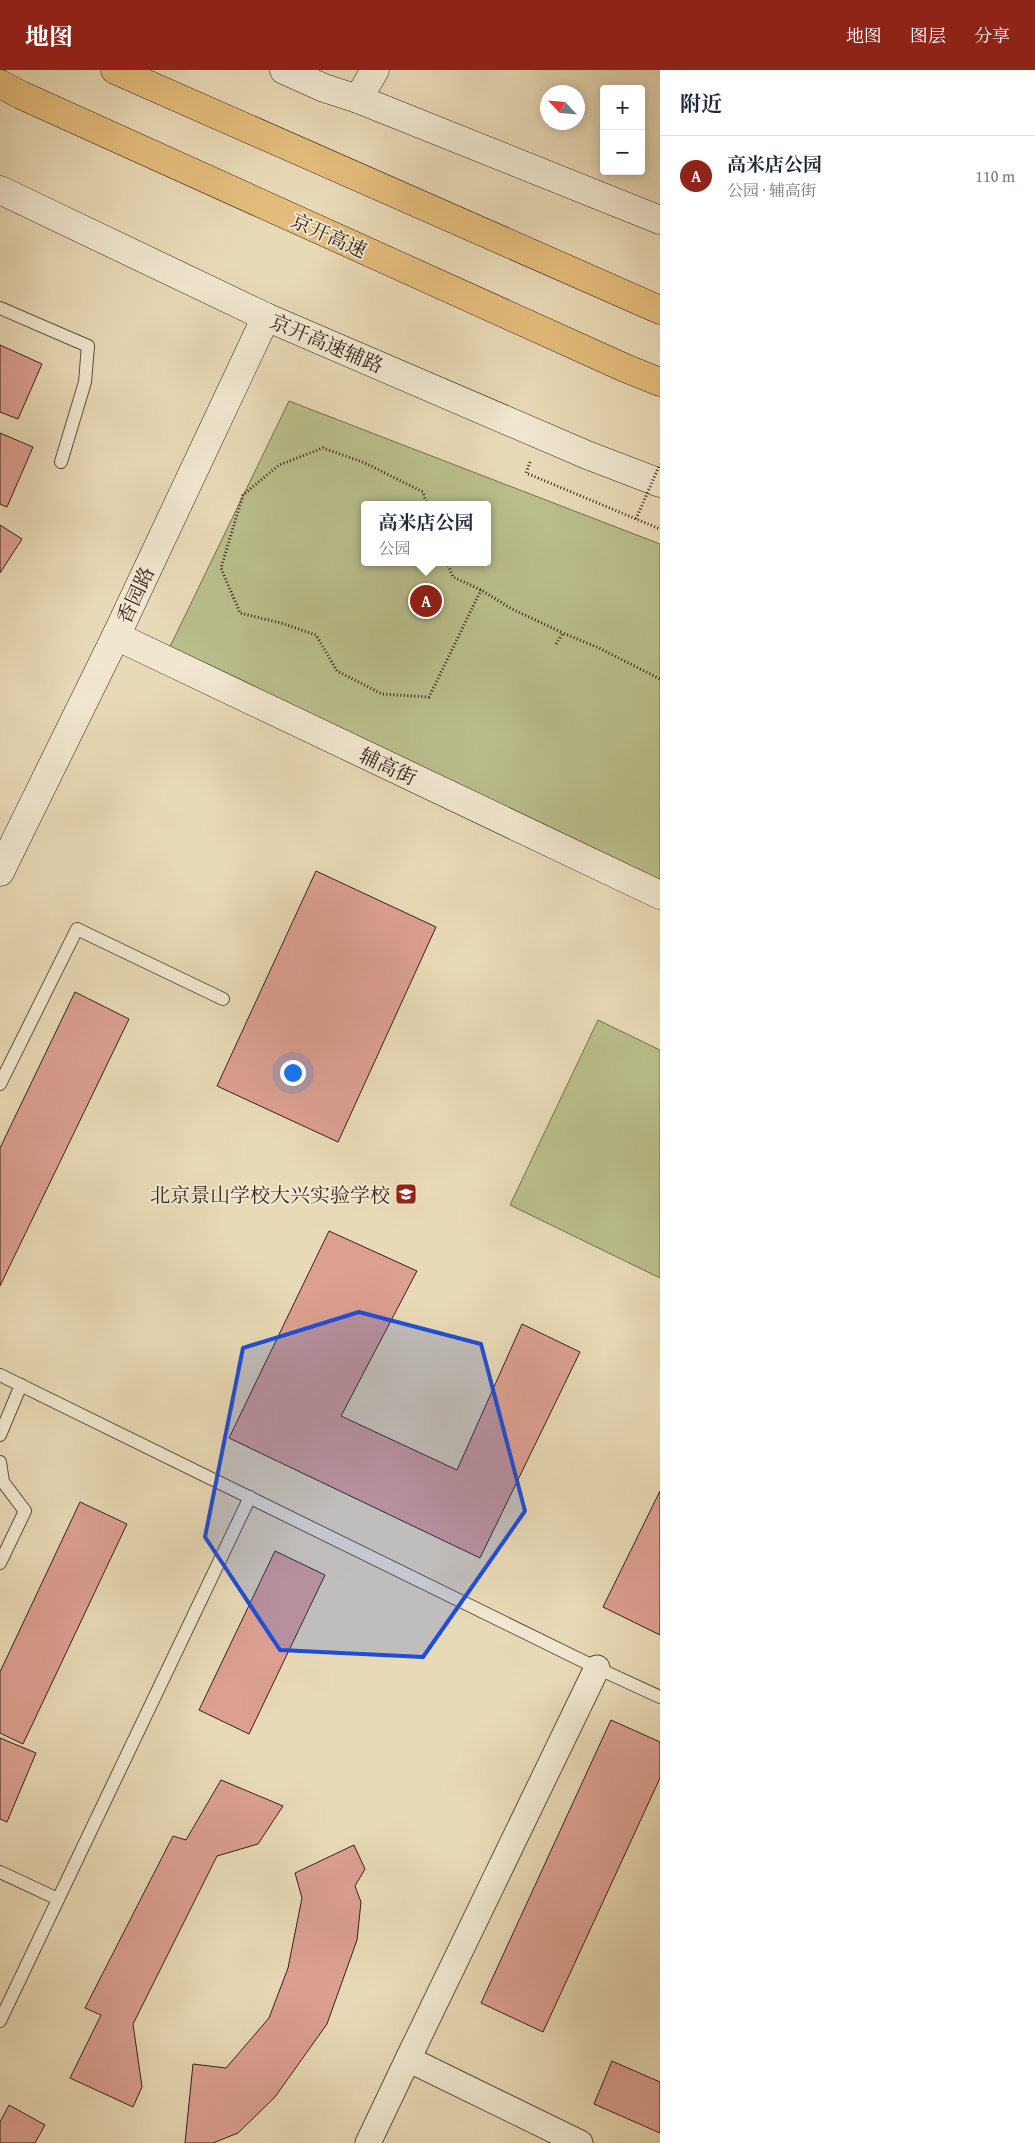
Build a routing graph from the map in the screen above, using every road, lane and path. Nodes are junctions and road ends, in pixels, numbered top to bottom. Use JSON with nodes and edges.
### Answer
{"nodes":[{"id":1,"x":115,"y":70,"type":"edge"},
{"id":2,"x":284,"y":70,"type":"edge"},
{"id":3,"x":375,"y":70,"type":"edge"},
{"id":4,"x":329,"y":79,"type":"edge"},
{"id":5,"x":0,"y":84,"type":"edge"},
{"id":6,"x":358,"y":99,"type":"junction"},
{"id":7,"x":0,"y":190,"type":"edge"},
{"id":8,"x":660,"y":220,"type":"edge"},
{"id":9,"x":0,"y":308,"type":"edge"},
{"id":10,"x":660,"y":310,"type":"edge"},
{"id":11,"x":266,"y":317,"type":"junction"},
{"id":12,"x":660,"y":382,"type":"edge"},
{"id":13,"x":61,"y":462,"type":"dead end"},
{"id":14,"x":660,"y":464,"type":"edge"},
{"id":15,"x":526,"y":473,"type":"dead end"},
{"id":16,"x":660,"y":483,"type":"edge"},
{"id":17,"x":426,"y":501,"type":"edge"},
{"id":18,"x":636,"y":519,"type":"junction"},
{"id":19,"x":660,"y":529,"type":"edge"},
{"id":20,"x":449,"y":566,"type":"edge"},
{"id":21,"x":482,"y":590,"type":"junction"},
{"id":22,"x":563,"y":633,"type":"junction"},
{"id":23,"x":116,"y":636,"type":"junction"},
{"id":24,"x":556,"y":644,"type":"dead end"},
{"id":25,"x":660,"y":679,"type":"edge"},
{"id":26,"x":0,"y":872,"type":"edge"},
{"id":27,"x":660,"y":895,"type":"edge"},
{"id":28,"x":223,"y":999,"type":"dead end"},
{"id":29,"x":0,"y":1084,"type":"edge"},
{"id":30,"x":0,"y":1375,"type":"edge"},
{"id":31,"x":21,"y":1385,"type":"junction"},
{"id":32,"x":0,"y":1435,"type":"edge"},
{"id":33,"x":0,"y":1462,"type":"edge"},
{"id":34,"x":250,"y":1498,"type":"junction"},
{"id":35,"x":0,"y":1563,"type":"edge"},
{"id":36,"x":597,"y":1668,"type":"junction"},
{"id":37,"x":660,"y":1697,"type":"edge"},
{"id":38,"x":0,"y":1872,"type":"edge"},
{"id":39,"x":58,"y":1900,"type":"junction"},
{"id":40,"x":0,"y":2021,"type":"edge"},
{"id":41,"x":408,"y":2059,"type":"junction"},
{"id":42,"x":368,"y":2143,"type":"edge"},
{"id":43,"x":580,"y":2143,"type":"edge"}],
"edges":[{"from":1,"to":10,"type":"highway"},
{"from":2,"to":4,"type":"street"},
{"from":3,"to":6,"type":"street"},
{"from":4,"to":6,"type":"street"},
{"from":5,"to":12,"type":"highway","name":"京开高速"},
{"from":6,"to":8,"type":"street"},
{"from":7,"to":11,"type":"street","name":"京开高速辅路"},
{"from":9,"to":13,"type":"lane"},
{"from":11,"to":16,"type":"street","name":"京开高速辅路"},
{"from":11,"to":23,"type":"street","name":"香园路"},
{"from":14,"to":18,"type":"path","bridge":true},
{"from":15,"to":18,"type":"path"},
{"from":17,"to":21,"type":"path"},
{"from":18,"to":19,"type":"path"},
{"from":20,"to":21,"type":"path"},
{"from":21,"to":22,"type":"path"},
{"from":22,"to":24,"type":"path"},
{"from":22,"to":25,"type":"path"},
{"from":23,"to":26,"type":"street","name":"香园路"},
{"from":23,"to":27,"type":"street","name":"辅高街"},
{"from":28,"to":29,"type":"lane"},
{"from":30,"to":31,"type":"lane"},
{"from":31,"to":32,"type":"lane"},
{"from":31,"to":34,"type":"lane"},
{"from":33,"to":35,"type":"lane"},
{"from":34,"to":36,"type":"lane"},
{"from":34,"to":39,"type":"lane"},
{"from":36,"to":37,"type":"lane"},
{"from":36,"to":41,"type":"street"},
{"from":38,"to":39,"type":"lane"},
{"from":39,"to":40,"type":"lane"},
{"from":41,"to":42,"type":"street"},
{"from":41,"to":43,"type":"street"}]}
